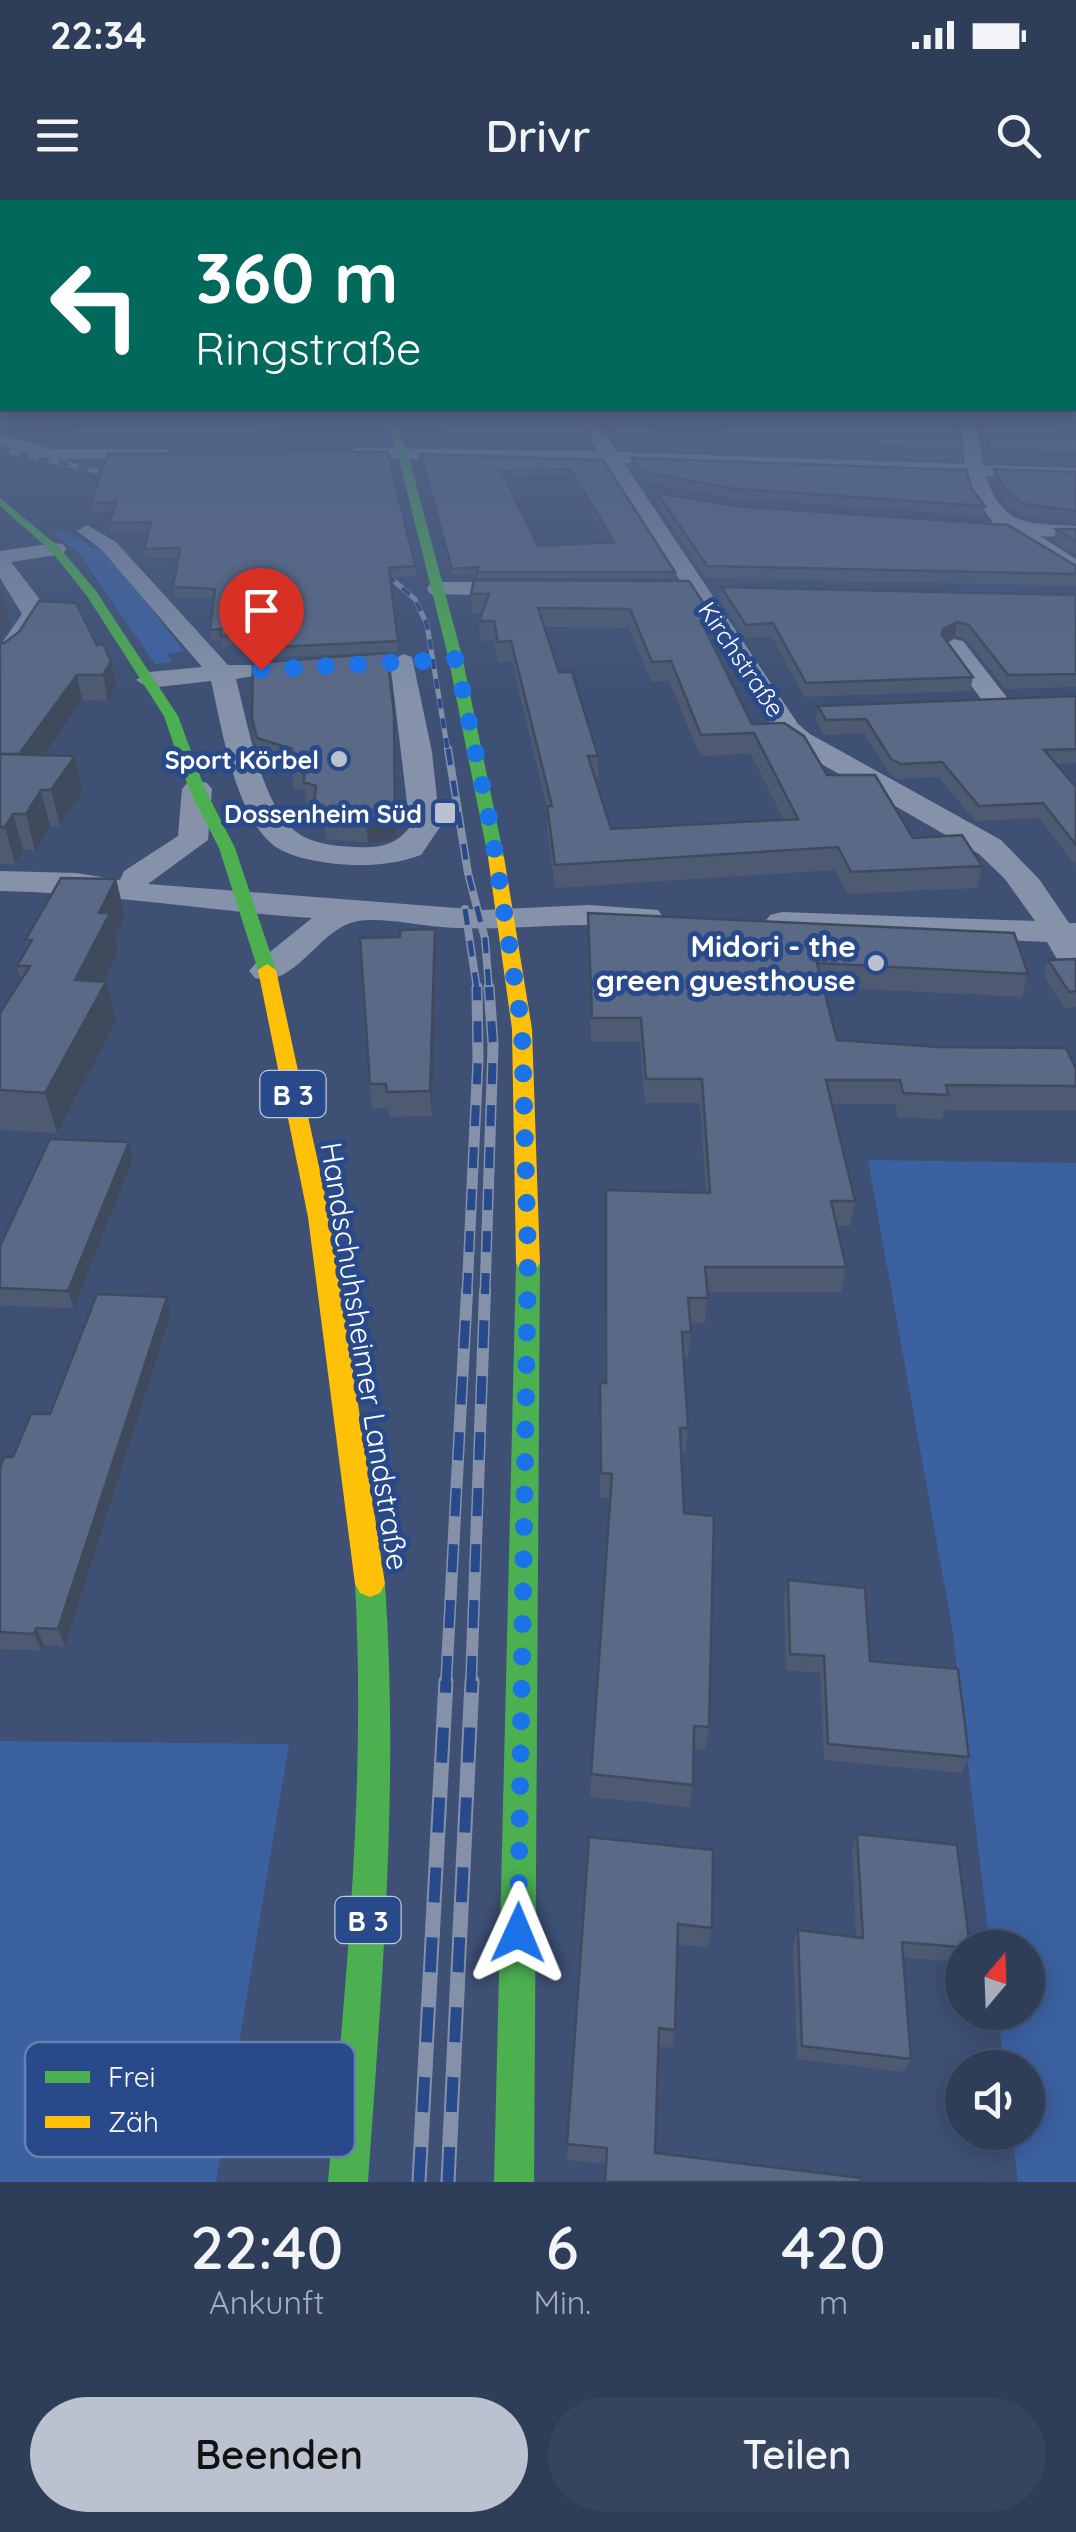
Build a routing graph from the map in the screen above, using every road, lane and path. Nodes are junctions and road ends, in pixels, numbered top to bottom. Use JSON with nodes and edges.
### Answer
{"nodes":[{"id":1,"x":12,"y":512,"type":"edge"},
{"id":2,"x":418,"y":512,"type":"edge"},
{"id":3,"x":644,"y":512,"type":"edge"},
{"id":4,"x":1000,"y":512,"type":"edge"},
{"id":5,"x":941,"y":524,"type":"edge"},
{"id":6,"x":1020,"y":530,"type":"junction"},
{"id":7,"x":87,"y":531,"type":"dead end"},
{"id":8,"x":1076,"y":532,"type":"edge"},
{"id":9,"x":55,"y":549,"type":"junction"},
{"id":10,"x":0,"y":560,"type":"edge"},
{"id":11,"x":1076,"y":570,"type":"edge"},
{"id":12,"x":557,"y":589,"type":"edge"},
{"id":13,"x":685,"y":589,"type":"junction"},
{"id":14,"x":728,"y":589,"type":"edge"},
{"id":15,"x":438,"y":590,"type":"junction"},
{"id":16,"x":954,"y":646,"type":"edge"},
{"id":17,"x":456,"y":659,"type":"junction"},
{"id":18,"x":0,"y":660,"type":"edge"},
{"id":19,"x":280,"y":668,"type":"edge"},
{"id":20,"x":208,"y":676,"type":"junction"},
{"id":21,"x":157,"y":692,"type":"junction"},
{"id":22,"x":960,"y":702,"type":"edge"},
{"id":23,"x":812,"y":708,"type":"dead end"},
{"id":24,"x":775,"y":710,"type":"junction"},
{"id":25,"x":198,"y":789,"type":"junction"},
{"id":26,"x":135,"y":878,"type":"junction"},
{"id":27,"x":0,"y":881,"type":"edge"},
{"id":28,"x":76,"y":883,"type":"junction"},
{"id":29,"x":242,"y":892,"type":"junction"},
{"id":30,"x":350,"y":911,"type":"junction"},
{"id":31,"x":504,"y":911,"type":"junction"},
{"id":32,"x":687,"y":919,"type":"edge"},
{"id":33,"x":746,"y":921,"type":"edge"},
{"id":34,"x":1068,"y":933,"type":"edge"},
{"id":35,"x":1076,"y":964,"type":"edge"},
{"id":36,"x":267,"y":971,"type":"junction"},
{"id":37,"x":355,"y":2092,"type":"edge"},
{"id":38,"x":350,"y":2157,"type":"edge"},
{"id":39,"x":348,"y":2182,"type":"edge"},
{"id":40,"x":514,"y":2182,"type":"edge"}],
"edges":[{"from":1,"to":9,"type":"street","name":"Handschuhsheimer Landstraße","number":"B 3"},
{"from":2,"to":15,"type":"street"},
{"from":3,"to":13,"type":"street","name":"Kirchstraße"},
{"from":4,"to":6,"type":"street"},
{"from":5,"to":6,"type":"street"},
{"from":6,"to":8,"type":"street"},
{"from":6,"to":11,"type":"street"},
{"from":7,"to":20,"type":"street"},
{"from":9,"to":10,"type":"street"},
{"from":9,"to":21,"type":"street","name":"Handschuhsheimer Landstraße","number":"B 3"},
{"from":10,"to":18,"type":"street"},
{"from":12,"to":15,"type":"street"},
{"from":13,"to":14,"type":"street"},
{"from":13,"to":24,"type":"street","name":"Kirchstraße"},
{"from":15,"to":17,"type":"street"},
{"from":16,"to":22,"type":"street"},
{"from":17,"to":20,"type":"street"},
{"from":17,"to":31,"type":"street"},
{"from":19,"to":20,"type":"street"},
{"from":20,"to":21,"type":"street"},
{"from":21,"to":25,"type":"street","name":"Handschuhsheimer Landstraße","number":"B 3"},
{"from":23,"to":24,"type":"street"},
{"from":24,"to":34,"type":"street","name":"Kirchstraße"},
{"from":25,"to":26,"type":"street"},
{"from":25,"to":29,"type":"street","name":"Handschuhsheimer Landstraße","number":"B 3"},
{"from":26,"to":28,"type":"street"},
{"from":26,"to":29,"type":"street"},
{"from":27,"to":28,"type":"street"},
{"from":28,"to":29,"type":"street"},
{"from":29,"to":30,"type":"street"},
{"from":29,"to":31,"type":"street"},
{"from":29,"to":36,"type":"street","name":"Handschuhsheimer Landstraße","number":"B 3"},
{"from":30,"to":31,"type":"street"},
{"from":30,"to":36,"type":"street"},
{"from":31,"to":32,"type":"street"},
{"from":31,"to":40,"type":"street"},
{"from":33,"to":34,"type":"street"},
{"from":34,"to":35,"type":"street","name":"Kirchstraße"},
{"from":36,"to":37,"type":"street","name":"Handschuhsheimer Landstraße","number":"B 3"},
{"from":38,"to":39,"type":"street","name":"Handschuhsheimer Landstraße","number":"B 3"}]}
